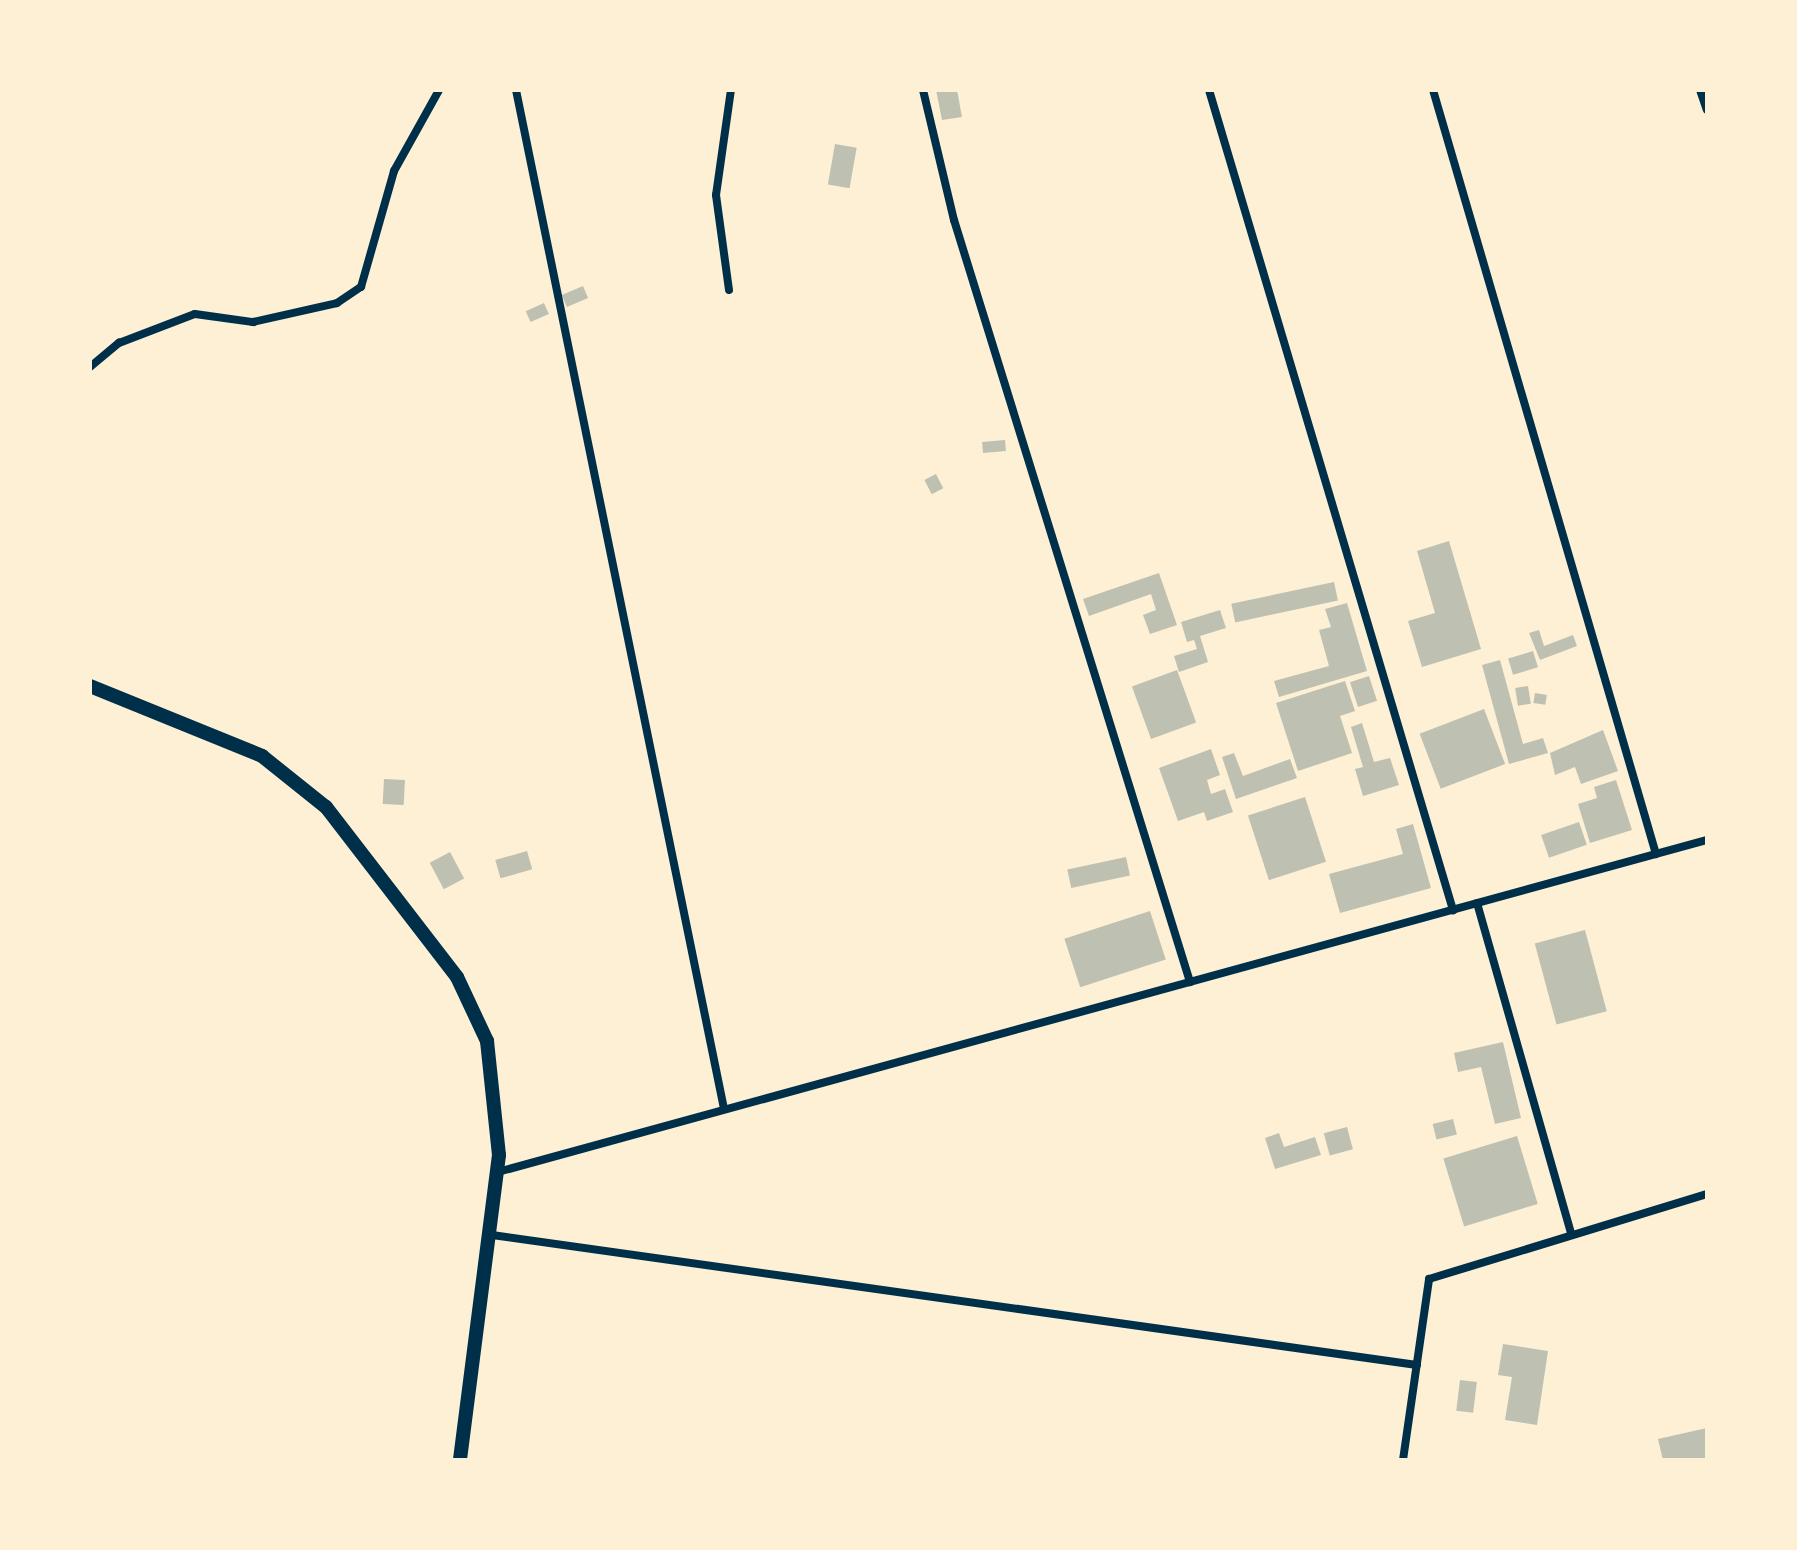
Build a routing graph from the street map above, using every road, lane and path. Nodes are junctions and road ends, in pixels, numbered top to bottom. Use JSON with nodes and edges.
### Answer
{"nodes":[{"id":1,"x":439,"y":90,"type":"edge"},
{"id":2,"x":516,"y":90,"type":"edge"},
{"id":3,"x":731,"y":90,"type":"edge"},
{"id":4,"x":923,"y":90,"type":"edge"},
{"id":5,"x":1209,"y":90,"type":"edge"},
{"id":6,"x":1433,"y":90,"type":"edge"},
{"id":7,"x":1700,"y":90,"type":"edge"},
{"id":8,"x":1707,"y":110,"type":"edge"},
{"id":9,"x":729,"y":290,"type":"dead end"},
{"id":10,"x":90,"y":367,"type":"edge"},
{"id":11,"x":90,"y":686,"type":"edge"},
{"id":12,"x":1707,"y":840,"type":"edge"},
{"id":13,"x":1656,"y":854,"type":"junction"},
{"id":14,"x":1477,"y":903,"type":"junction"},
{"id":15,"x":1453,"y":910,"type":"junction"},
{"id":16,"x":1190,"y":982,"type":"junction"},
{"id":17,"x":724,"y":1109,"type":"junction"},
{"id":18,"x":498,"y":1172,"type":"junction"},
{"id":19,"x":1707,"y":1194,"type":"edge"},
{"id":20,"x":1571,"y":1234,"type":"junction"},
{"id":21,"x":492,"y":1235,"type":"junction"},
{"id":22,"x":1417,"y":1365,"type":"junction"},
{"id":23,"x":460,"y":1460,"type":"edge"},
{"id":24,"x":1403,"y":1460,"type":"edge"}],
"edges":[{"from":1,"to":10,"type":"street"},
{"from":2,"to":17,"type":"street"},
{"from":3,"to":9,"type":"street"},
{"from":4,"to":16,"type":"street"},
{"from":5,"to":15,"type":"street"},
{"from":6,"to":13,"type":"street"},
{"from":7,"to":8,"type":"street"},
{"from":11,"to":18,"type":"street"},
{"from":12,"to":13,"type":"street"},
{"from":13,"to":14,"type":"street"},
{"from":14,"to":15,"type":"street"},
{"from":14,"to":20,"type":"street"},
{"from":15,"to":16,"type":"street"},
{"from":16,"to":17,"type":"street"},
{"from":17,"to":18,"type":"street"},
{"from":18,"to":21,"type":"street"},
{"from":19,"to":20,"type":"street"},
{"from":20,"to":22,"type":"street"},
{"from":21,"to":22,"type":"street"},
{"from":21,"to":23,"type":"street"},
{"from":22,"to":24,"type":"street"}]}
